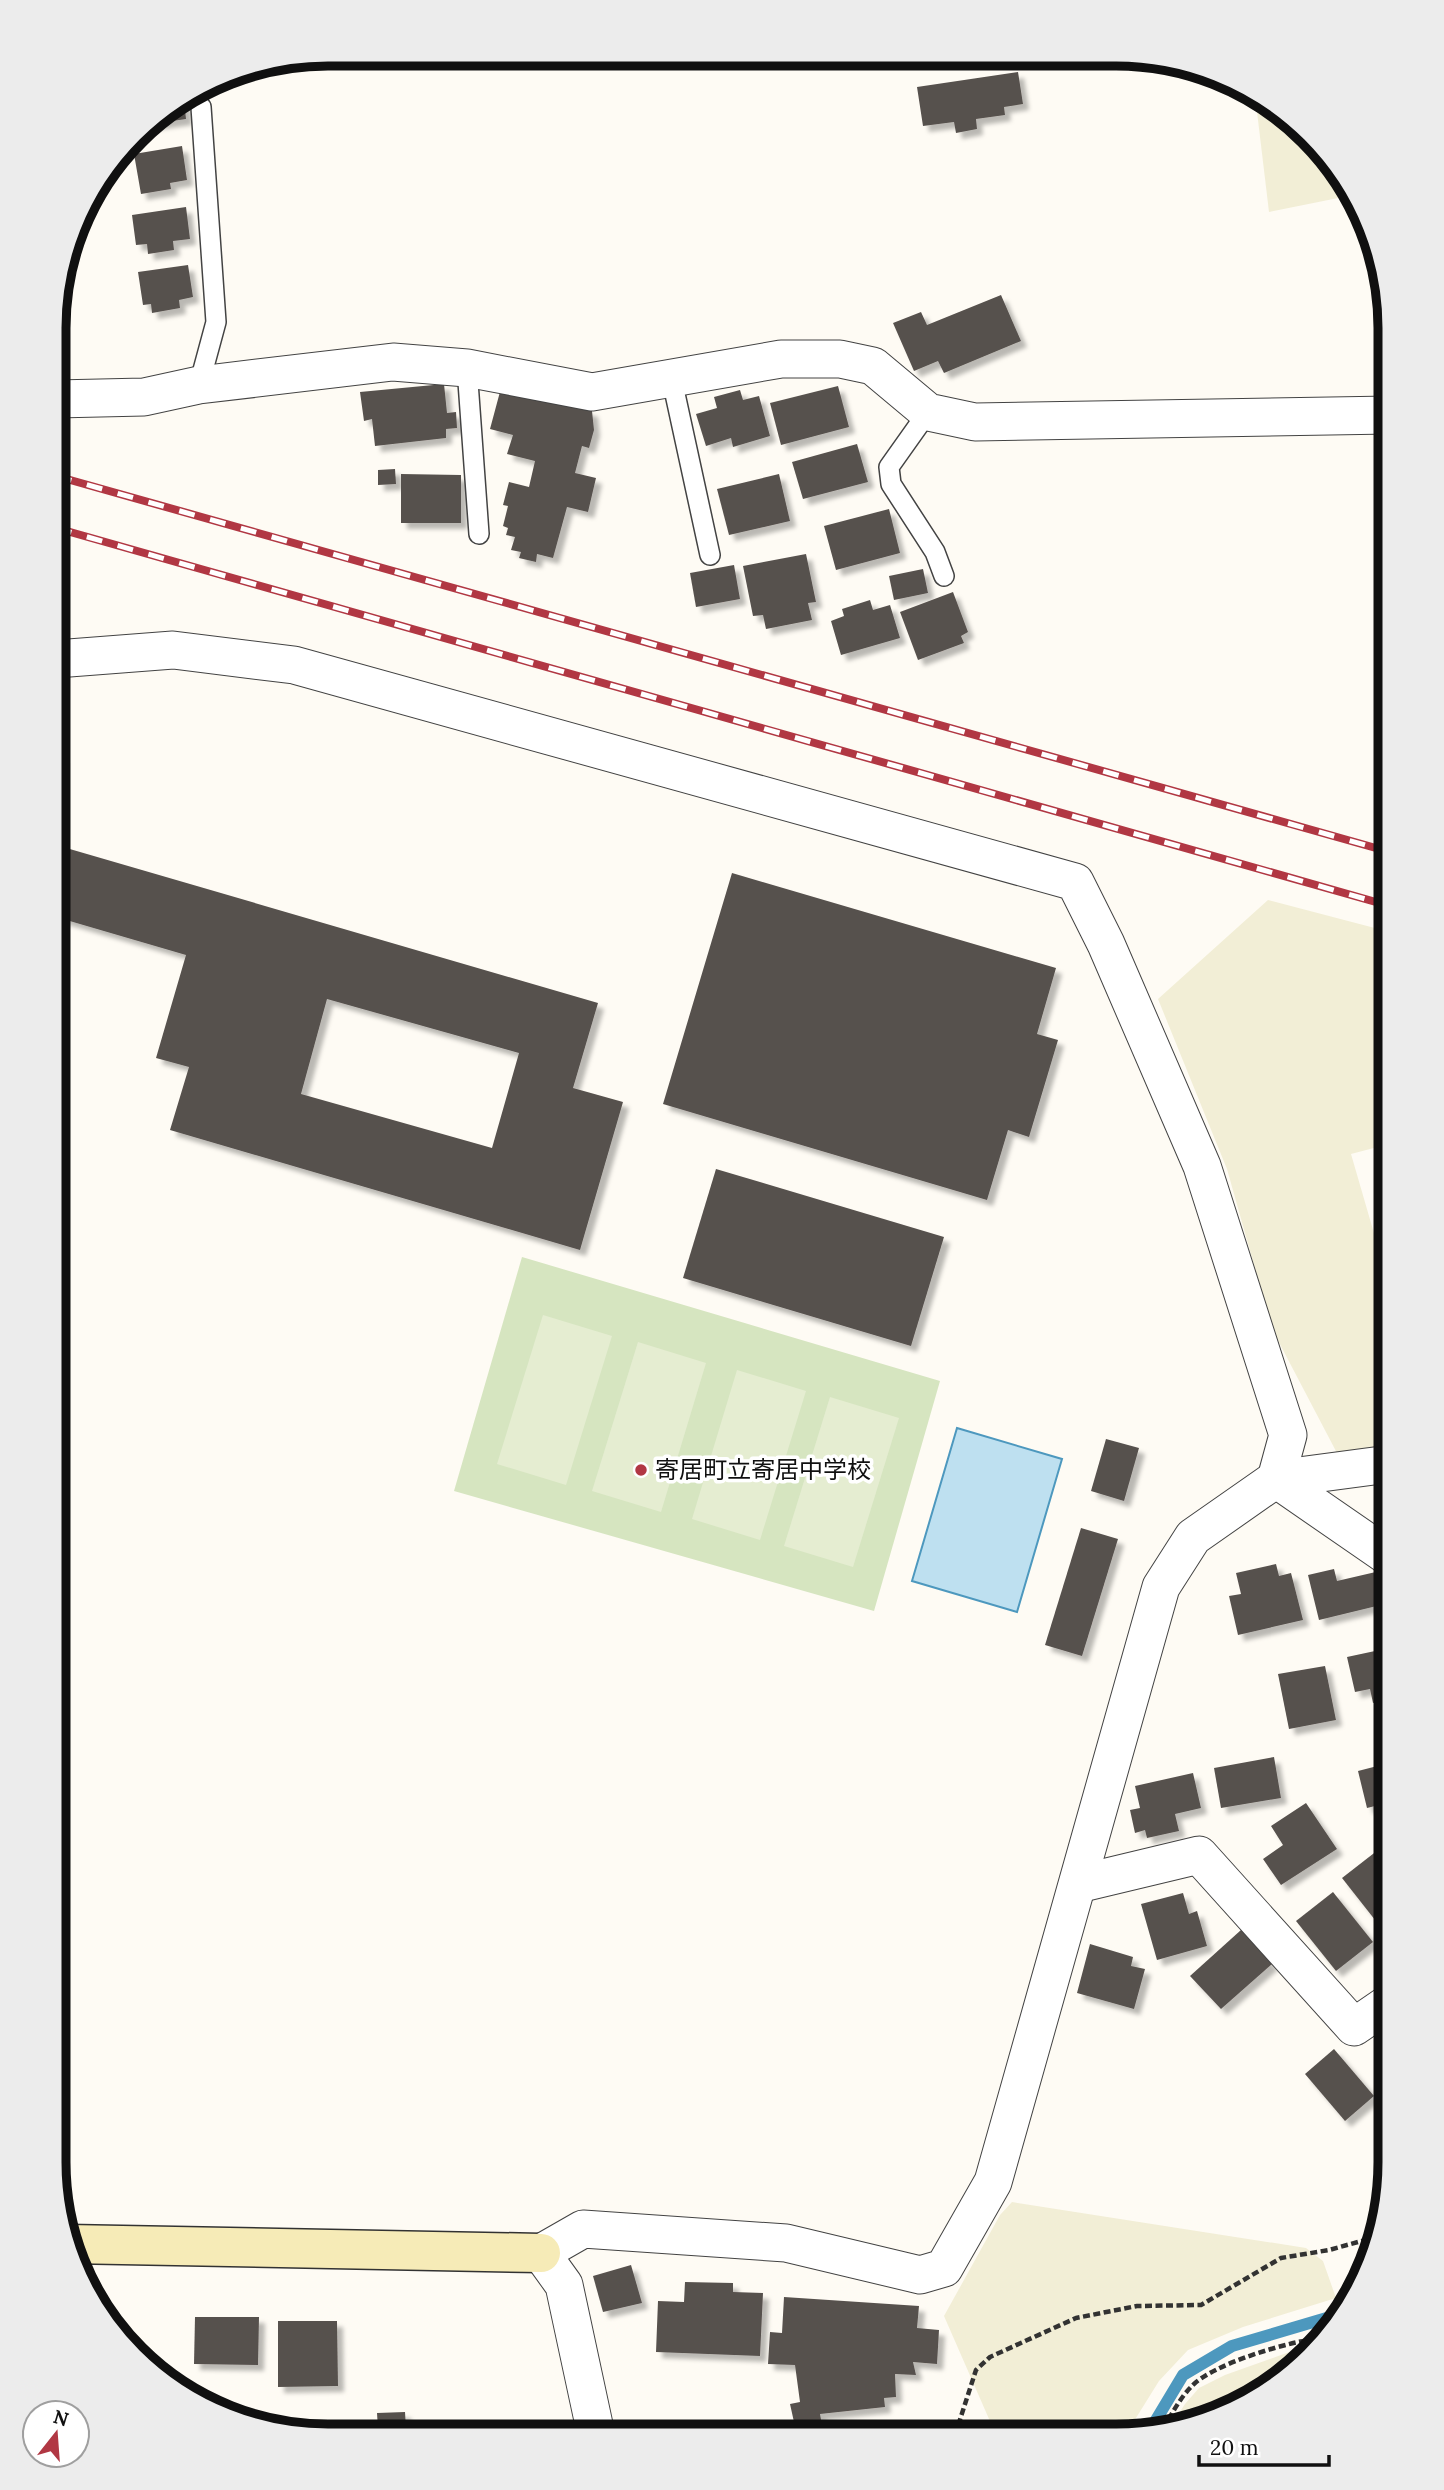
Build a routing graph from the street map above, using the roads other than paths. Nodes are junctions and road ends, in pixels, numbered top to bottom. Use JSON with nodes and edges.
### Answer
{"nodes":[{"id":1,"x":201,"y":107,"type":"dead end"},
{"id":2,"x":467,"y":368,"type":"junction"},
{"id":3,"x":671,"y":380,"type":"junction"},
{"id":4,"x":199,"y":385,"type":"junction"},
{"id":5,"x":66,"y":399,"type":"edge"},
{"id":6,"x":928,"y":412,"type":"junction"},
{"id":7,"x":1378,"y":415,"type":"edge"},
{"id":8,"x":479,"y":534,"type":"dead end"},
{"id":9,"x":710,"y":555,"type":"dead end"},
{"id":10,"x":944,"y":576,"type":"dead end"},
{"id":11,"x":66,"y":658,"type":"edge"},
{"id":12,"x":1378,"y":1465,"type":"edge"},
{"id":13,"x":1276,"y":1479,"type":"junction"},
{"id":14,"x":1378,"y":1549,"type":"edge"},
{"id":15,"x":1078,"y":1884,"type":"junction"},
{"id":16,"x":1378,"y":2011,"type":"edge"},
{"id":17,"x":79,"y":2244,"type":"edge"},
{"id":18,"x":541,"y":2253,"type":"junction"},
{"id":19,"x":594,"y":2424,"type":"edge"}],
"edges":[{"from":1,"to":4,"type":"lane"},
{"from":2,"to":3,"type":"street"},
{"from":2,"to":4,"type":"street"},
{"from":2,"to":8,"type":"lane"},
{"from":3,"to":6,"type":"street"},
{"from":3,"to":9,"type":"lane"},
{"from":4,"to":5,"type":"street"},
{"from":6,"to":7,"type":"street"},
{"from":6,"to":10,"type":"lane"},
{"from":11,"to":13,"type":"street"},
{"from":12,"to":13,"type":"street"},
{"from":13,"to":14,"type":"street"},
{"from":13,"to":15,"type":"street"},
{"from":15,"to":16,"type":"street"},
{"from":15,"to":18,"type":"street"},
{"from":17,"to":18,"type":"street"},
{"from":18,"to":19,"type":"street"}]}
